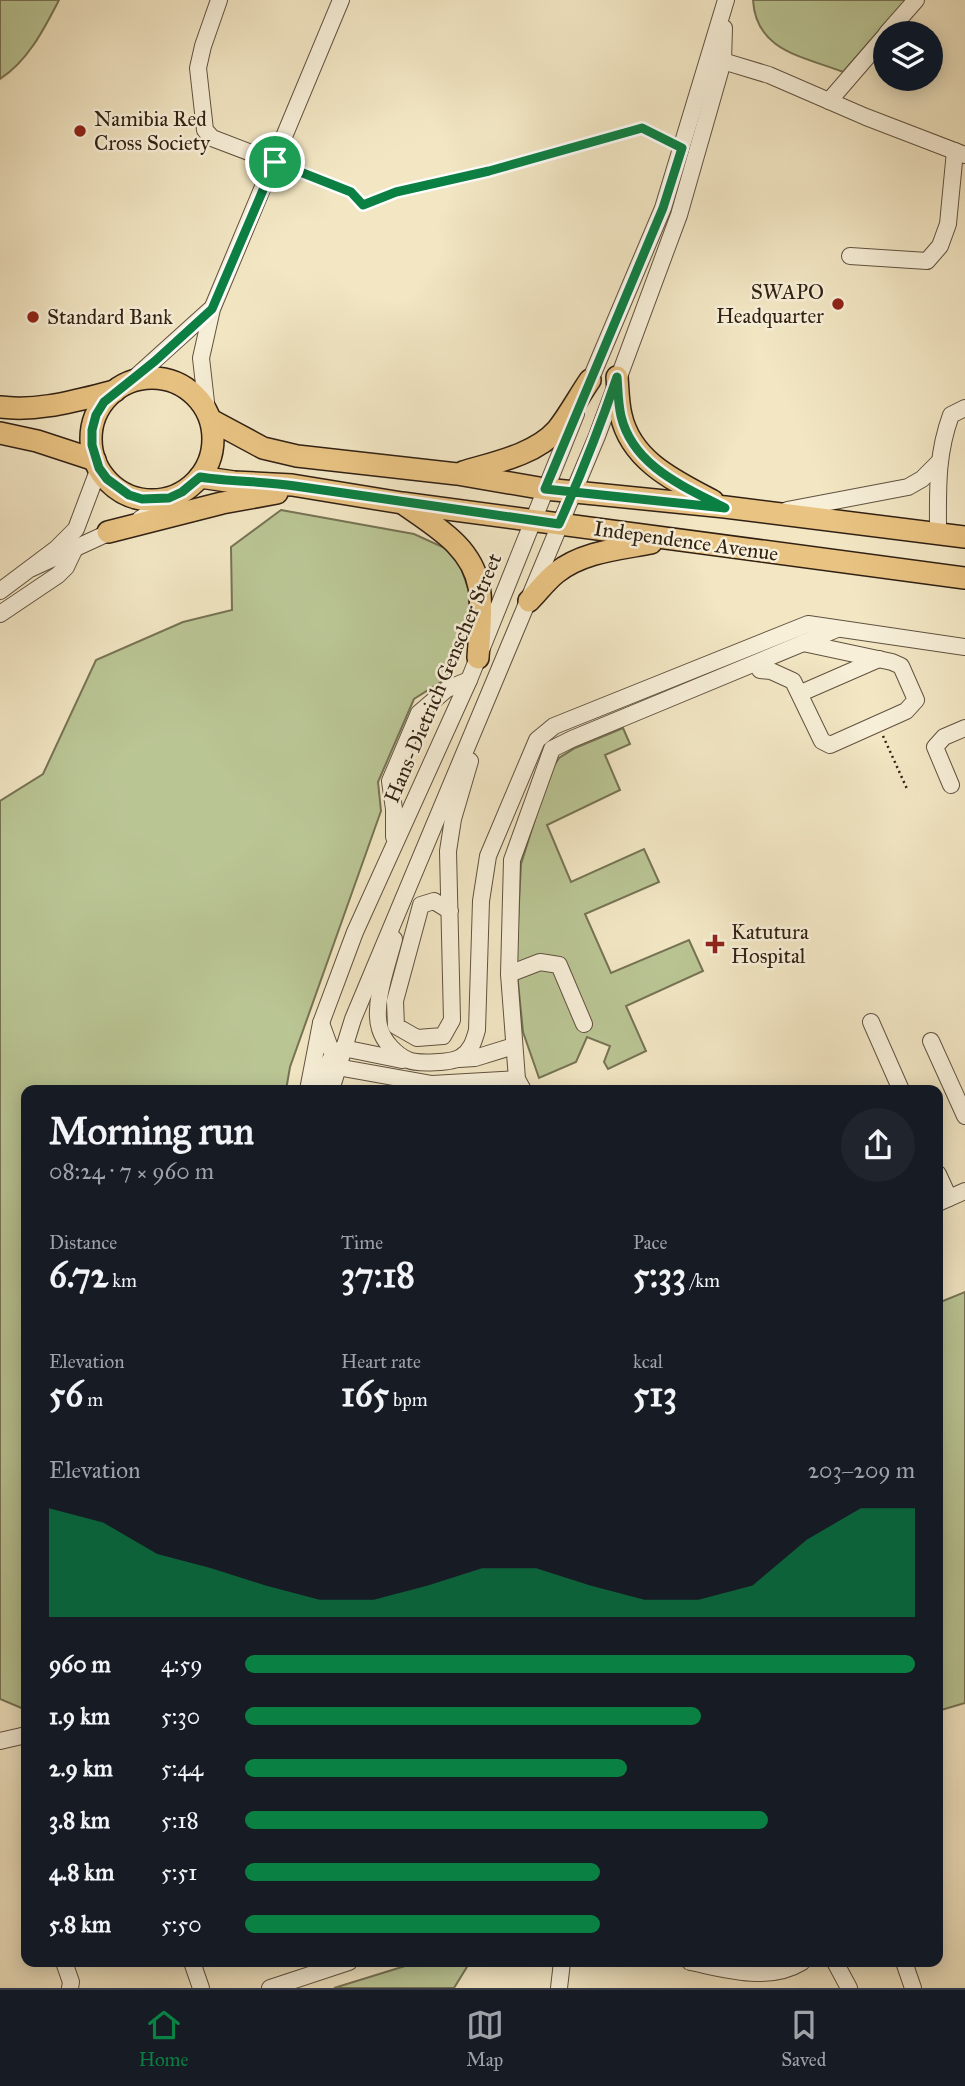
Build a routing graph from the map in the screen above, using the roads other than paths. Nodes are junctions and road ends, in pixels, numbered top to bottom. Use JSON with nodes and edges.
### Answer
{"nodes":[{"id":1,"x":219,"y":0,"type":"edge"},
{"id":2,"x":341,"y":0,"type":"edge"},
{"id":3,"x":916,"y":0,"type":"edge"},
{"id":4,"x":725,"y":4,"type":"edge"},
{"id":5,"x":897,"y":21,"type":"edge"},
{"id":6,"x":873,"y":49,"type":"edge"},
{"id":7,"x":717,"y":59,"type":"junction"},
{"id":8,"x":829,"y":100,"type":"junction"},
{"id":9,"x":960,"y":153,"type":"edge"},
{"id":10,"x":275,"y":162,"type":"junction"},
{"id":11,"x":850,"y":256,"type":"dead end"},
{"id":12,"x":212,"y":309,"type":"junction"},
{"id":13,"x":617,"y":377,"type":"junction"},
{"id":14,"x":590,"y":380,"type":"junction"},
{"id":15,"x":122,"y":387,"type":"junction"},
{"id":16,"x":0,"y":407,"type":"edge"},
{"id":17,"x":965,"y":408,"type":"edge"},
{"id":18,"x":209,"y":416,"type":"junction"},
{"id":19,"x":0,"y":433,"type":"edge"},
{"id":20,"x":938,"y":463,"type":"junction"},
{"id":21,"x":97,"y":464,"type":"junction"},
{"id":22,"x":457,"y":474,"type":"junction"},
{"id":23,"x":200,"y":477,"type":"junction"},
{"id":24,"x":317,"y":489,"type":"junction"},
{"id":25,"x":545,"y":489,"type":"junction"},
{"id":26,"x":573,"y":491,"type":"junction"},
{"id":27,"x":182,"y":492,"type":"junction"},
{"id":28,"x":401,"y":503,"type":"junction"},
{"id":29,"x":725,"y":508,"type":"junction"},
{"id":30,"x":768,"y":513,"type":"junction"},
{"id":31,"x":533,"y":520,"type":"junction"},
{"id":32,"x":559,"y":524,"type":"junction"},
{"id":33,"x":108,"y":533,"type":"junction"},
{"id":34,"x":939,"y":533,"type":"junction"},
{"id":35,"x":965,"y":537,"type":"edge"},
{"id":36,"x":673,"y":540,"type":"junction"},
{"id":37,"x":75,"y":548,"type":"junction"},
{"id":38,"x":32,"y":568,"type":"junction"},
{"id":39,"x":965,"y":578,"type":"edge"},
{"id":40,"x":6,"y":587,"type":"edge"},
{"id":41,"x":529,"y":601,"type":"junction"},
{"id":42,"x":0,"y":614,"type":"edge"},
{"id":43,"x":837,"y":629,"type":"junction"},
{"id":44,"x":803,"y":643,"type":"junction"},
{"id":45,"x":965,"y":647,"type":"edge"},
{"id":46,"x":478,"y":659,"type":"junction"},
{"id":47,"x":878,"y":659,"type":"junction"},
{"id":48,"x":760,"y":670,"type":"dead end"},
{"id":49,"x":469,"y":680,"type":"junction"},
{"id":50,"x":492,"y":685,"type":"junction"},
{"id":51,"x":801,"y":693,"type":"junction"},
{"id":52,"x":965,"y":728,"type":"edge"},
{"id":53,"x":951,"y":785,"type":"dead end"},
{"id":54,"x":392,"y":850,"type":"junction"},
{"id":55,"x":406,"y":889,"type":"junction"},
{"id":56,"x":450,"y":911,"type":"junction"},
{"id":57,"x":509,"y":974,"type":"junction"},
{"id":58,"x":871,"y":1022,"type":"dead end"},
{"id":59,"x":321,"y":1023,"type":"junction"},
{"id":60,"x":584,"y":1024,"type":"dead end"},
{"id":61,"x":417,"y":1038,"type":"junction"},
{"id":62,"x":931,"y":1041,"type":"dead end"},
{"id":63,"x":514,"y":1046,"type":"junction"},
{"id":64,"x":337,"y":1057,"type":"junction"},
{"id":65,"x":459,"y":1059,"type":"junction"},
{"id":66,"x":413,"y":1061,"type":"junction"},
{"id":67,"x":520,"y":1084,"type":"edge"},
{"id":68,"x":311,"y":1085,"type":"edge"},
{"id":69,"x":314,"y":1085,"type":"edge"},
{"id":70,"x":332,"y":1085,"type":"edge"},
{"id":71,"x":400,"y":1085,"type":"edge"},
{"id":72,"x":497,"y":1085,"type":"edge"},
{"id":73,"x":895,"y":1085,"type":"edge"},
{"id":74,"x":965,"y":1116,"type":"edge"},
{"id":75,"x":965,"y":1191,"type":"edge"},
{"id":76,"x":943,"y":1201,"type":"edge"},
{"id":77,"x":21,"y":1736,"type":"edge"},
{"id":78,"x":0,"y":1741,"type":"edge"},
{"id":79,"x":66,"y":1967,"type":"edge"},
{"id":80,"x":194,"y":1967,"type":"edge"},
{"id":81,"x":334,"y":1967,"type":"edge"},
{"id":82,"x":561,"y":1967,"type":"edge"},
{"id":83,"x":716,"y":1967,"type":"edge"},
{"id":84,"x":791,"y":1967,"type":"edge"},
{"id":85,"x":838,"y":1967,"type":"edge"},
{"id":86,"x":906,"y":1967,"type":"edge"},
{"id":87,"x":70,"y":1988,"type":"edge"},
{"id":88,"x":201,"y":1988,"type":"edge"},
{"id":89,"x":270,"y":1988,"type":"edge"},
{"id":90,"x":559,"y":1988,"type":"edge"},
{"id":91,"x":849,"y":1988,"type":"edge"},
{"id":92,"x":913,"y":1988,"type":"edge"}],
"edges":[{"from":1,"to":10,"type":"street"},
{"from":2,"to":10,"type":"street"},
{"from":3,"to":5,"type":"street"},
{"from":4,"to":7,"type":"street","name":"Hans-Dietrich Genscher Street"},
{"from":6,"to":8,"type":"street"},
{"from":7,"to":8,"type":"street"},
{"from":7,"to":13,"type":"street","name":"Hans-Dietrich Genscher Street"},
{"from":7,"to":14,"type":"street","name":"Hans-Dietrich Genscher Street"},
{"from":8,"to":9,"type":"street"},
{"from":9,"to":11,"type":"street"},
{"from":10,"to":12,"type":"street"},
{"from":12,"to":15,"type":"street"},
{"from":12,"to":18,"type":"street"},
{"from":13,"to":26,"type":"street","name":"Hans-Dietrich Genscher Street"},
{"from":13,"to":29,"type":"main road"},
{"from":14,"to":22,"type":"main road"},
{"from":14,"to":25,"type":"street","name":"Hans-Dietrich Genscher Street"},
{"from":15,"to":16,"type":"main road","name":"Independence Avenue"},
{"from":15,"to":18,"type":"main road","name":"Independence Avenue"},
{"from":15,"to":21,"type":"main road"},
{"from":17,"to":20,"type":"street"},
{"from":18,"to":22,"type":"main road","name":"Independence Avenue"},
{"from":18,"to":23,"type":"main road"},
{"from":19,"to":21,"type":"main road"},
{"from":20,"to":30,"type":"street"},
{"from":20,"to":34,"type":"street"},
{"from":21,"to":27,"type":"main road"},
{"from":21,"to":38,"type":"street"},
{"from":22,"to":25,"type":"main road","name":"Independence Avenue"},
{"from":23,"to":24,"type":"main road","name":"Independence Avenue"},
{"from":23,"to":27,"type":"main road"},
{"from":24,"to":28,"type":"main road","name":"Independence Avenue"},
{"from":24,"to":33,"type":"main road"},
{"from":25,"to":26,"type":"main road","name":"Independence Avenue"},
{"from":25,"to":31,"type":"street","name":"Hans-Dietrich Genscher Street"},
{"from":26,"to":29,"type":"main road","name":"Independence Avenue"},
{"from":26,"to":32,"type":"street","name":"Hans-Dietrich Genscher Street"},
{"from":27,"to":33,"type":"street"},
{"from":28,"to":31,"type":"main road","name":"Independence Avenue"},
{"from":28,"to":46,"type":"main road"},
{"from":29,"to":30,"type":"main road","name":"Independence Avenue"},
{"from":30,"to":34,"type":"main road","name":"Independence Avenue"},
{"from":31,"to":32,"type":"main road","name":"Independence Avenue"},
{"from":31,"to":46,"type":"street","name":"Hans-Dietrich Genscher Street"},
{"from":32,"to":36,"type":"main road","name":"Independence Avenue"},
{"from":32,"to":41,"type":"street","name":"Hans-Dietrich Genscher Street"},
{"from":33,"to":37,"type":"street"},
{"from":34,"to":35,"type":"main road","name":"Independence Avenue"},
{"from":36,"to":39,"type":"main road","name":"Independence Avenue"},
{"from":36,"to":41,"type":"main road"},
{"from":37,"to":38,"type":"street"},
{"from":37,"to":42,"type":"street"},
{"from":38,"to":40,"type":"street"},
{"from":41,"to":50,"type":"street","name":"Hans-Dietrich Genscher Street"},
{"from":43,"to":44,"type":"street"},
{"from":43,"to":45,"type":"street"},
{"from":43,"to":65,"type":"street"},
{"from":44,"to":47,"type":"street"},
{"from":44,"to":57,"type":"street"},
{"from":46,"to":49,"type":"street","name":"Hans-Dietrich Genscher Street"},
{"from":47,"to":51,"type":"street"},
{"from":47,"to":51,"type":"street"},
{"from":48,"to":51,"type":"street"},
{"from":49,"to":54,"type":"street","name":"Hans-Dietrich Genscher Street"},
{"from":49,"to":54,"type":"street"},
{"from":50,"to":55,"type":"street","name":"Hans-Dietrich Genscher Street"},
{"from":50,"to":56,"type":"street"},
{"from":52,"to":53,"type":"street"},
{"from":54,"to":59,"type":"street","name":"Hans-Dietrich Genscher Street"},
{"from":55,"to":64,"type":"street","name":"Hans-Dietrich Genscher Street"},
{"from":55,"to":66,"type":"street"},
{"from":56,"to":61,"type":"street"},
{"from":56,"to":61,"type":"street"},
{"from":57,"to":60,"type":"street"},
{"from":57,"to":63,"type":"street"},
{"from":58,"to":73,"type":"street"},
{"from":59,"to":64,"type":"street"},
{"from":59,"to":68,"type":"street","name":"Hans-Dietrich Genscher Street"},
{"from":61,"to":66,"type":"street"},
{"from":62,"to":74,"type":"street"},
{"from":63,"to":65,"type":"street"},
{"from":63,"to":67,"type":"street"},
{"from":64,"to":66,"type":"street"},
{"from":64,"to":69,"type":"street"},
{"from":64,"to":70,"type":"street","name":"Hans-Dietrich Genscher Street"},
{"from":64,"to":71,"type":"street"},
{"from":65,"to":66,"type":"street"},
{"from":67,"to":72,"type":"street"},
{"from":75,"to":76,"type":"street"},
{"from":77,"to":78,"type":"street"},
{"from":79,"to":87,"type":"street"},
{"from":80,"to":88,"type":"street"},
{"from":81,"to":89,"type":"street"},
{"from":82,"to":90,"type":"street"},
{"from":83,"to":84,"type":"street"},
{"from":85,"to":91,"type":"street"},
{"from":86,"to":92,"type":"street"}]}
